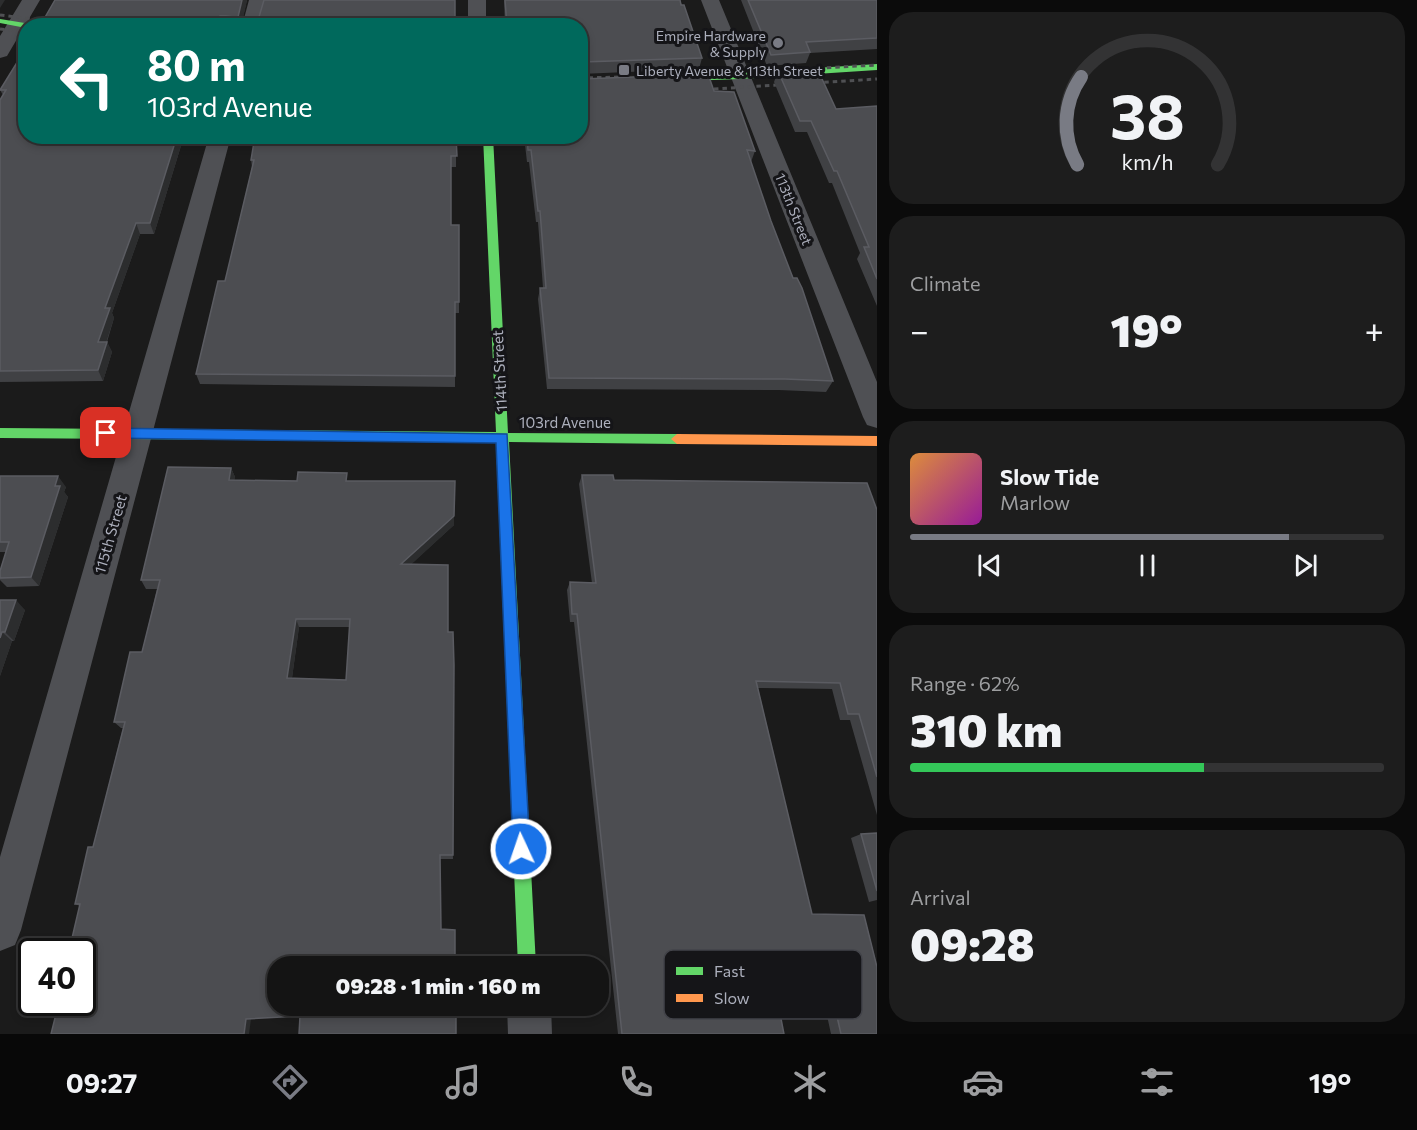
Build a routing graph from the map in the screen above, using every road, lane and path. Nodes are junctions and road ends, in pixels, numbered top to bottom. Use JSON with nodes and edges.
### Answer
{"nodes":[{"id":1,"x":31,"y":0,"type":"edge"},
{"id":2,"x":258,"y":0,"type":"edge"},
{"id":3,"x":477,"y":0,"type":"edge"},
{"id":4,"x":710,"y":0,"type":"edge"},
{"id":5,"x":20,"y":18,"type":"edge"},
{"id":6,"x":253,"y":18,"type":"edge"},
{"id":7,"x":477,"y":18,"type":"edge"},
{"id":8,"x":16,"y":24,"type":"edge"},
{"id":9,"x":0,"y":52,"type":"edge"},
{"id":10,"x":877,"y":67,"type":"edge"},
{"id":11,"x":740,"y":76,"type":"junction"},
{"id":12,"x":588,"y":82,"type":"edge"},
{"id":13,"x":218,"y":144,"type":"edge"},
{"id":14,"x":488,"y":144,"type":"edge"},
{"id":15,"x":877,"y":417,"type":"edge"},
{"id":16,"x":0,"y":433,"type":"edge"},
{"id":17,"x":138,"y":434,"type":"junction"},
{"id":18,"x":502,"y":438,"type":"junction"},
{"id":19,"x":877,"y":441,"type":"edge"},
{"id":20,"x":0,"y":930,"type":"edge"},
{"id":21,"x":527,"y":956,"type":"edge"},
{"id":22,"x":529,"y":1016,"type":"edge"},
{"id":23,"x":530,"y":1034,"type":"edge"}],
"edges":[{"from":1,"to":5,"type":"street"},
{"from":2,"to":6,"type":"street"},
{"from":3,"to":7,"type":"street"},
{"from":4,"to":11,"type":"street","name":"113th Street"},
{"from":8,"to":9,"type":"street"},
{"from":10,"to":11,"type":"street"},
{"from":11,"to":12,"type":"street"},
{"from":11,"to":15,"type":"street","name":"113th Street"},
{"from":13,"to":17,"type":"street","name":"115th Street"},
{"from":14,"to":18,"type":"street","name":"114th Street"},
{"from":16,"to":17,"type":"street","name":"103rd Avenue"},
{"from":17,"to":18,"type":"street","name":"103rd Avenue"},
{"from":17,"to":20,"type":"street","name":"115th Street"},
{"from":18,"to":19,"type":"street","name":"103rd Avenue"},
{"from":18,"to":21,"type":"street","name":"114th Street"},
{"from":22,"to":23,"type":"street"}]}
